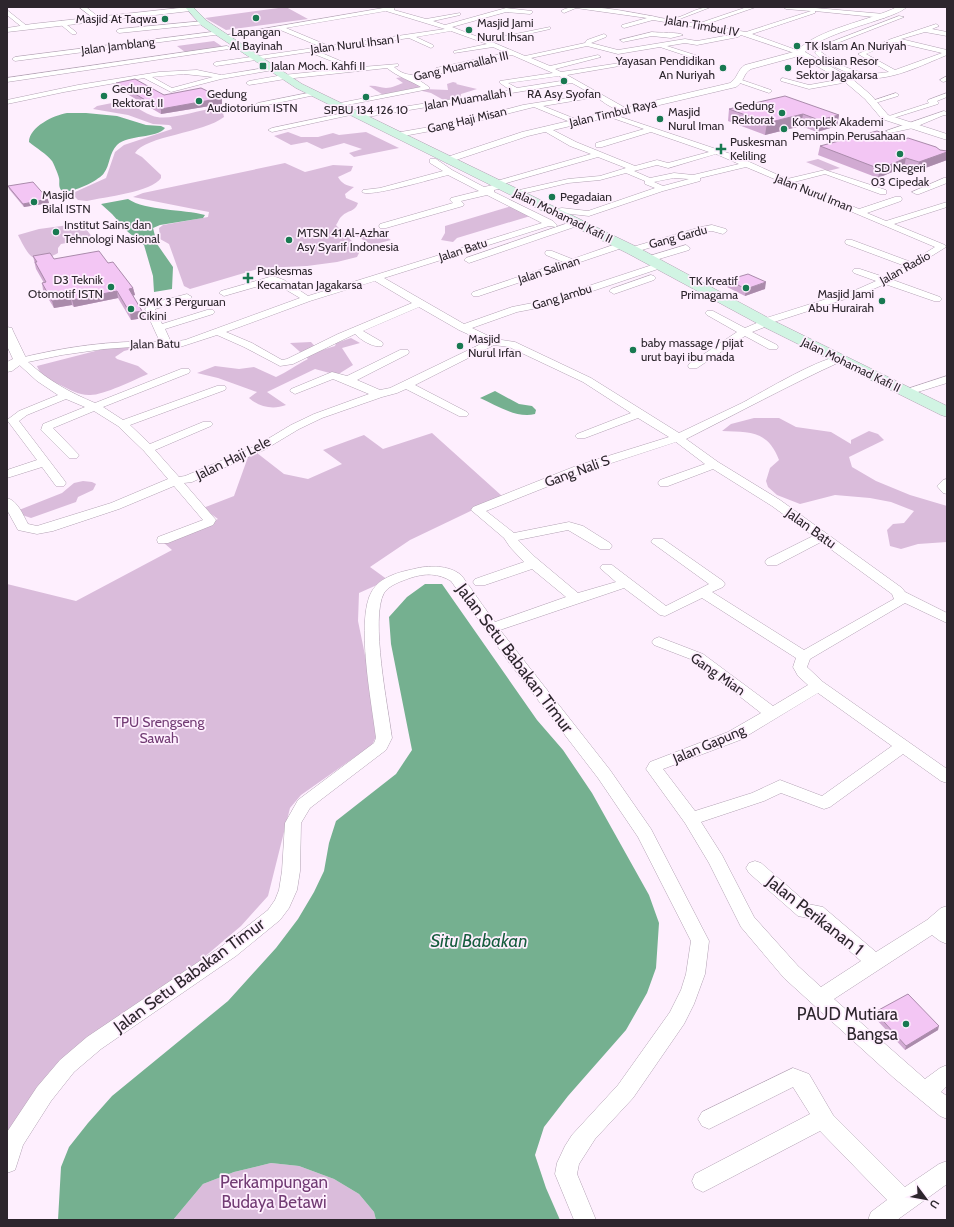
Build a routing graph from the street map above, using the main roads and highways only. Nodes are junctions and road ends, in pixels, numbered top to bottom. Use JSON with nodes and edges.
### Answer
{"nodes":[{"id":1,"x":189,"y":8,"type":"edge"},
{"id":2,"x":947,"y":412,"type":"edge"}],
"edges":[{"from":1,"to":2,"type":"main road","name":"Jalan Mohamad Kafi II"}]}
